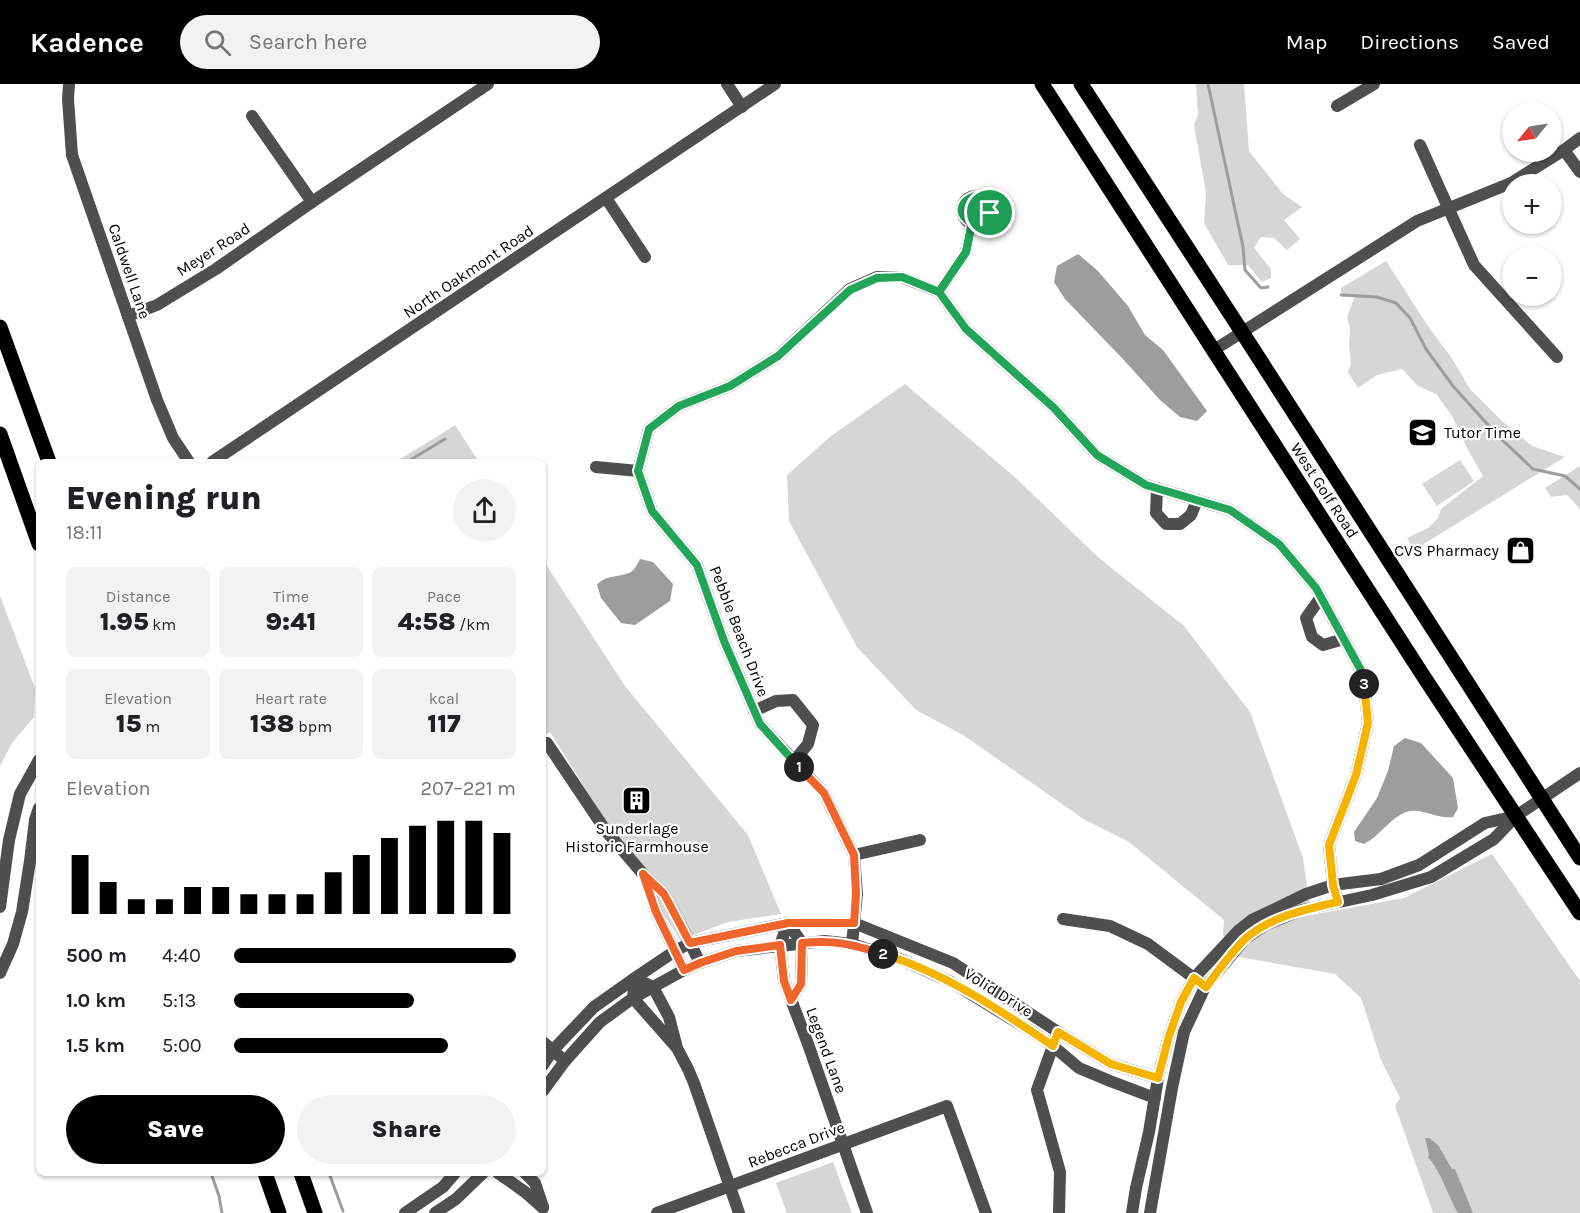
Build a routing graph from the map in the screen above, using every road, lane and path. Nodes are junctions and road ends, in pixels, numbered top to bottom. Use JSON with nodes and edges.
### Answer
{"nodes":[{"id":1,"x":69,"y":84,"type":"edge"},
{"id":2,"x":488,"y":84,"type":"edge"},
{"id":3,"x":727,"y":84,"type":"edge"},
{"id":4,"x":775,"y":84,"type":"edge"},
{"id":5,"x":1042,"y":84,"type":"edge"},
{"id":6,"x":1082,"y":84,"type":"edge"},
{"id":7,"x":1374,"y":84,"type":"edge"},
{"id":8,"x":1337,"y":106,"type":"dead end"},
{"id":9,"x":742,"y":107,"type":"junction"},
{"id":10,"x":252,"y":116,"type":"dead end"},
{"id":11,"x":1580,"y":138,"type":"edge"},
{"id":12,"x":1420,"y":145,"type":"dead end"},
{"id":13,"x":1564,"y":150,"type":"junction"},
{"id":14,"x":1580,"y":172,"type":"edge"},
{"id":15,"x":606,"y":198,"type":"junction"},
{"id":16,"x":312,"y":202,"type":"junction"},
{"id":17,"x":1448,"y":208,"type":"junction"},
{"id":18,"x":972,"y":223,"type":"dead end"},
{"id":19,"x":645,"y":256,"type":"dead end"},
{"id":20,"x":939,"y":292,"type":"junction"},
{"id":21,"x":128,"y":316,"type":"junction"},
{"id":22,"x":0,"y":327,"type":"edge"},
{"id":23,"x":1242,"y":332,"type":"junction"},
{"id":24,"x":1214,"y":350,"type":"junction"},
{"id":25,"x":1557,"y":357,"type":"dead end"},
{"id":26,"x":0,"y":434,"type":"edge"},
{"id":27,"x":48,"y":459,"type":"edge"},
{"id":28,"x":187,"y":459,"type":"edge"},
{"id":29,"x":216,"y":459,"type":"edge"},
{"id":30,"x":596,"y":467,"type":"dead end"},
{"id":31,"x":638,"y":471,"type":"junction"},
{"id":32,"x":1156,"y":488,"type":"junction"},
{"id":33,"x":1197,"y":500,"type":"junction"},
{"id":34,"x":36,"y":536,"type":"edge"},
{"id":35,"x":1321,"y":597,"type":"junction"},
{"id":36,"x":1344,"y":639,"type":"junction"},
{"id":37,"x":754,"y":711,"type":"junction"},
{"id":38,"x":547,"y":743,"type":"dead end"},
{"id":39,"x":794,"y":761,"type":"junction"},
{"id":40,"x":36,"y":765,"type":"edge"},
{"id":41,"x":1580,"y":773,"type":"edge"},
{"id":42,"x":1542,"y":799,"type":"junction"},
{"id":43,"x":36,"y":815,"type":"edge"},
{"id":44,"x":1516,"y":816,"type":"junction"},
{"id":45,"x":920,"y":840,"type":"dead end"},
{"id":46,"x":854,"y":855,"type":"junction"},
{"id":47,"x":1580,"y":858,"type":"edge"},
{"id":48,"x":643,"y":874,"type":"junction"},
{"id":49,"x":1333,"y":885,"type":"junction"},
{"id":50,"x":1338,"y":902,"type":"junction"},
{"id":51,"x":0,"y":907,"type":"edge"},
{"id":52,"x":1580,"y":913,"type":"edge"},
{"id":53,"x":1063,"y":919,"type":"dead end"},
{"id":54,"x":788,"y":923,"type":"junction"},
{"id":55,"x":854,"y":923,"type":"junction"},
{"id":56,"x":690,"y":943,"type":"junction"},
{"id":57,"x":802,"y":943,"type":"junction"},
{"id":58,"x":852,"y":944,"type":"junction"},
{"id":59,"x":780,"y":945,"type":"junction"},
{"id":60,"x":675,"y":951,"type":"junction"},
{"id":61,"x":700,"y":963,"type":"junction"},
{"id":62,"x":684,"y":970,"type":"junction"},
{"id":63,"x":0,"y":973,"type":"edge"},
{"id":64,"x":635,"y":978,"type":"junction"},
{"id":65,"x":1194,"y":978,"type":"junction"},
{"id":66,"x":653,"y":987,"type":"junction"},
{"id":67,"x":1206,"y":987,"type":"junction"},
{"id":68,"x":633,"y":999,"type":"junction"},
{"id":69,"x":791,"y":1000,"type":"junction"},
{"id":70,"x":1058,"y":1032,"type":"junction"},
{"id":71,"x":548,"y":1046,"type":"edge"},
{"id":72,"x":1053,"y":1046,"type":"junction"},
{"id":73,"x":677,"y":1048,"type":"junction"},
{"id":74,"x":565,"y":1061,"type":"junction"},
{"id":75,"x":546,"y":1068,"type":"edge"},
{"id":76,"x":555,"y":1075,"type":"junction"},
{"id":77,"x":1158,"y":1078,"type":"junction"},
{"id":78,"x":546,"y":1087,"type":"edge"},
{"id":79,"x":1155,"y":1098,"type":"junction"},
{"id":80,"x":842,"y":1144,"type":"junction"},
{"id":81,"x":267,"y":1176,"type":"edge"},
{"id":82,"x":302,"y":1176,"type":"edge"},
{"id":83,"x":452,"y":1176,"type":"edge"},
{"id":84,"x":480,"y":1176,"type":"edge"},
{"id":85,"x":502,"y":1176,"type":"edge"},
{"id":86,"x":528,"y":1176,"type":"edge"},
{"id":87,"x":729,"y":1187,"type":"junction"},
{"id":88,"x":544,"y":1210,"type":"edge"},
{"id":89,"x":279,"y":1213,"type":"edge"},
{"id":90,"x":315,"y":1213,"type":"edge"},
{"id":91,"x":405,"y":1213,"type":"edge"},
{"id":92,"x":435,"y":1213,"type":"edge"},
{"id":93,"x":657,"y":1213,"type":"edge"},
{"id":94,"x":739,"y":1213,"type":"edge"},
{"id":95,"x":867,"y":1213,"type":"edge"},
{"id":96,"x":986,"y":1213,"type":"edge"},
{"id":97,"x":1059,"y":1213,"type":"edge"},
{"id":98,"x":1132,"y":1213,"type":"edge"},
{"id":99,"x":1150,"y":1213,"type":"edge"}],
"edges":[{"from":1,"to":21,"type":"street","name":"Caldwell Lane"},
{"from":2,"to":16,"type":"street","name":"Meyer Road"},
{"from":3,"to":9,"type":"street"},
{"from":4,"to":9,"type":"street","name":"North Oakmont Road"},
{"from":5,"to":24,"type":"main road","name":"West Golf Road"},
{"from":6,"to":23,"type":"main road","name":"West Golf Road"},
{"from":7,"to":8,"type":"street"},
{"from":9,"to":15,"type":"street","name":"North Oakmont Road"},
{"from":10,"to":16,"type":"street"},
{"from":11,"to":13,"type":"street"},
{"from":12,"to":17,"type":"street"},
{"from":13,"to":14,"type":"street"},
{"from":13,"to":17,"type":"street"},
{"from":15,"to":19,"type":"street"},
{"from":15,"to":29,"type":"street","name":"North Oakmont Road"},
{"from":16,"to":21,"type":"street","name":"Meyer Road"},
{"from":17,"to":23,"type":"street"},
{"from":17,"to":25,"type":"street"},
{"from":18,"to":20,"type":"street"},
{"from":20,"to":31,"type":"street"},
{"from":20,"to":32,"type":"street"},
{"from":21,"to":28,"type":"street","name":"Caldwell Lane"},
{"from":22,"to":27,"type":"main road"},
{"from":23,"to":24,"type":"street"},
{"from":23,"to":42,"type":"main road","name":"West Golf Road"},
{"from":24,"to":44,"type":"main road","name":"West Golf Road"},
{"from":26,"to":34,"type":"main road"},
{"from":30,"to":31,"type":"street"},
{"from":31,"to":37,"type":"street","name":"Pebble Beach Drive"},
{"from":32,"to":33,"type":"street"},
{"from":32,"to":33,"type":"street"},
{"from":33,"to":35,"type":"street"},
{"from":35,"to":36,"type":"street"},
{"from":35,"to":36,"type":"street"},
{"from":36,"to":49,"type":"street"},
{"from":37,"to":39,"type":"street","name":"Pebble Beach Drive"},
{"from":37,"to":39,"type":"street","name":"Pebble Beach Drive"},
{"from":38,"to":48,"type":"street"},
{"from":39,"to":46,"type":"street","name":"Pebble Beach Drive"},
{"from":40,"to":51,"type":"street"},
{"from":41,"to":42,"type":"street"},
{"from":42,"to":44,"type":"street"},
{"from":42,"to":47,"type":"main road","name":"West Golf Road"},
{"from":43,"to":63,"type":"street"},
{"from":44,"to":49,"type":"street"},
{"from":44,"to":50,"type":"street"},
{"from":44,"to":52,"type":"main road","name":"West Golf Road"},
{"from":45,"to":46,"type":"street"},
{"from":46,"to":55,"type":"street","name":"Pebble Beach Drive"},
{"from":48,"to":56,"type":"street"},
{"from":48,"to":60,"type":"street"},
{"from":49,"to":50,"type":"street"},
{"from":49,"to":65,"type":"street"},
{"from":50,"to":67,"type":"street"},
{"from":53,"to":65,"type":"street"},
{"from":54,"to":55,"type":"street","name":"Volid Drive"},
{"from":54,"to":56,"type":"street","name":"Volid Drive"},
{"from":54,"to":57,"type":"street"},
{"from":54,"to":59,"type":"street","name":"Legend Lane"},
{"from":55,"to":58,"type":"street","name":"Pebble Beach Drive"},
{"from":55,"to":70,"type":"street","name":"Volid Drive"},
{"from":56,"to":60,"type":"street","name":"Volid Drive"},
{"from":56,"to":61,"type":"street"},
{"from":57,"to":58,"type":"street","name":"Volid Drive"},
{"from":57,"to":59,"type":"street","name":"Volid Drive"},
{"from":57,"to":69,"type":"street","name":"Legend Lane"},
{"from":58,"to":72,"type":"street","name":"Volid Drive"},
{"from":59,"to":61,"type":"street","name":"Volid Drive"},
{"from":59,"to":69,"type":"street","name":"Legend Lane"},
{"from":60,"to":62,"type":"street"},
{"from":60,"to":64,"type":"street","name":"Volid Drive"},
{"from":61,"to":62,"type":"street","name":"Volid Drive"},
{"from":62,"to":66,"type":"street","name":"Volid Drive"},
{"from":64,"to":66,"type":"street"},
{"from":64,"to":68,"type":"street"},
{"from":64,"to":71,"type":"street","name":"Volid Drive"},
{"from":65,"to":67,"type":"street"},
{"from":65,"to":77,"type":"street"},
{"from":66,"to":68,"type":"street","name":"Volid Drive"},
{"from":66,"to":73,"type":"street"},
{"from":67,"to":99,"type":"street"},
{"from":68,"to":73,"type":"street"},
{"from":68,"to":74,"type":"street","name":"Volid Drive"},
{"from":69,"to":80,"type":"street","name":"Legend Lane"},
{"from":70,"to":72,"type":"street"},
{"from":70,"to":77,"type":"street","name":"Volid Drive"},
{"from":71,"to":74,"type":"street"},
{"from":72,"to":79,"type":"street","name":"Volid Drive"},
{"from":72,"to":97,"type":"street"},
{"from":73,"to":87,"type":"street"},
{"from":74,"to":76,"type":"street","name":"Volid Drive"},
{"from":75,"to":76,"type":"street"},
{"from":76,"to":78,"type":"street","name":"Volid Drive"},
{"from":77,"to":79,"type":"street"},
{"from":79,"to":98,"type":"street"},
{"from":80,"to":87,"type":"street","name":"Rebecca Drive"},
{"from":80,"to":95,"type":"street","name":"Legend Lane"},
{"from":80,"to":96,"type":"street","name":"Rebecca Drive"},
{"from":81,"to":89,"type":"main road"},
{"from":82,"to":90,"type":"main road"},
{"from":83,"to":91,"type":"street"},
{"from":84,"to":92,"type":"street"},
{"from":85,"to":88,"type":"street"},
{"from":86,"to":88,"type":"street"},
{"from":87,"to":93,"type":"street","name":"Rebecca Drive"},
{"from":87,"to":94,"type":"street"}]}
